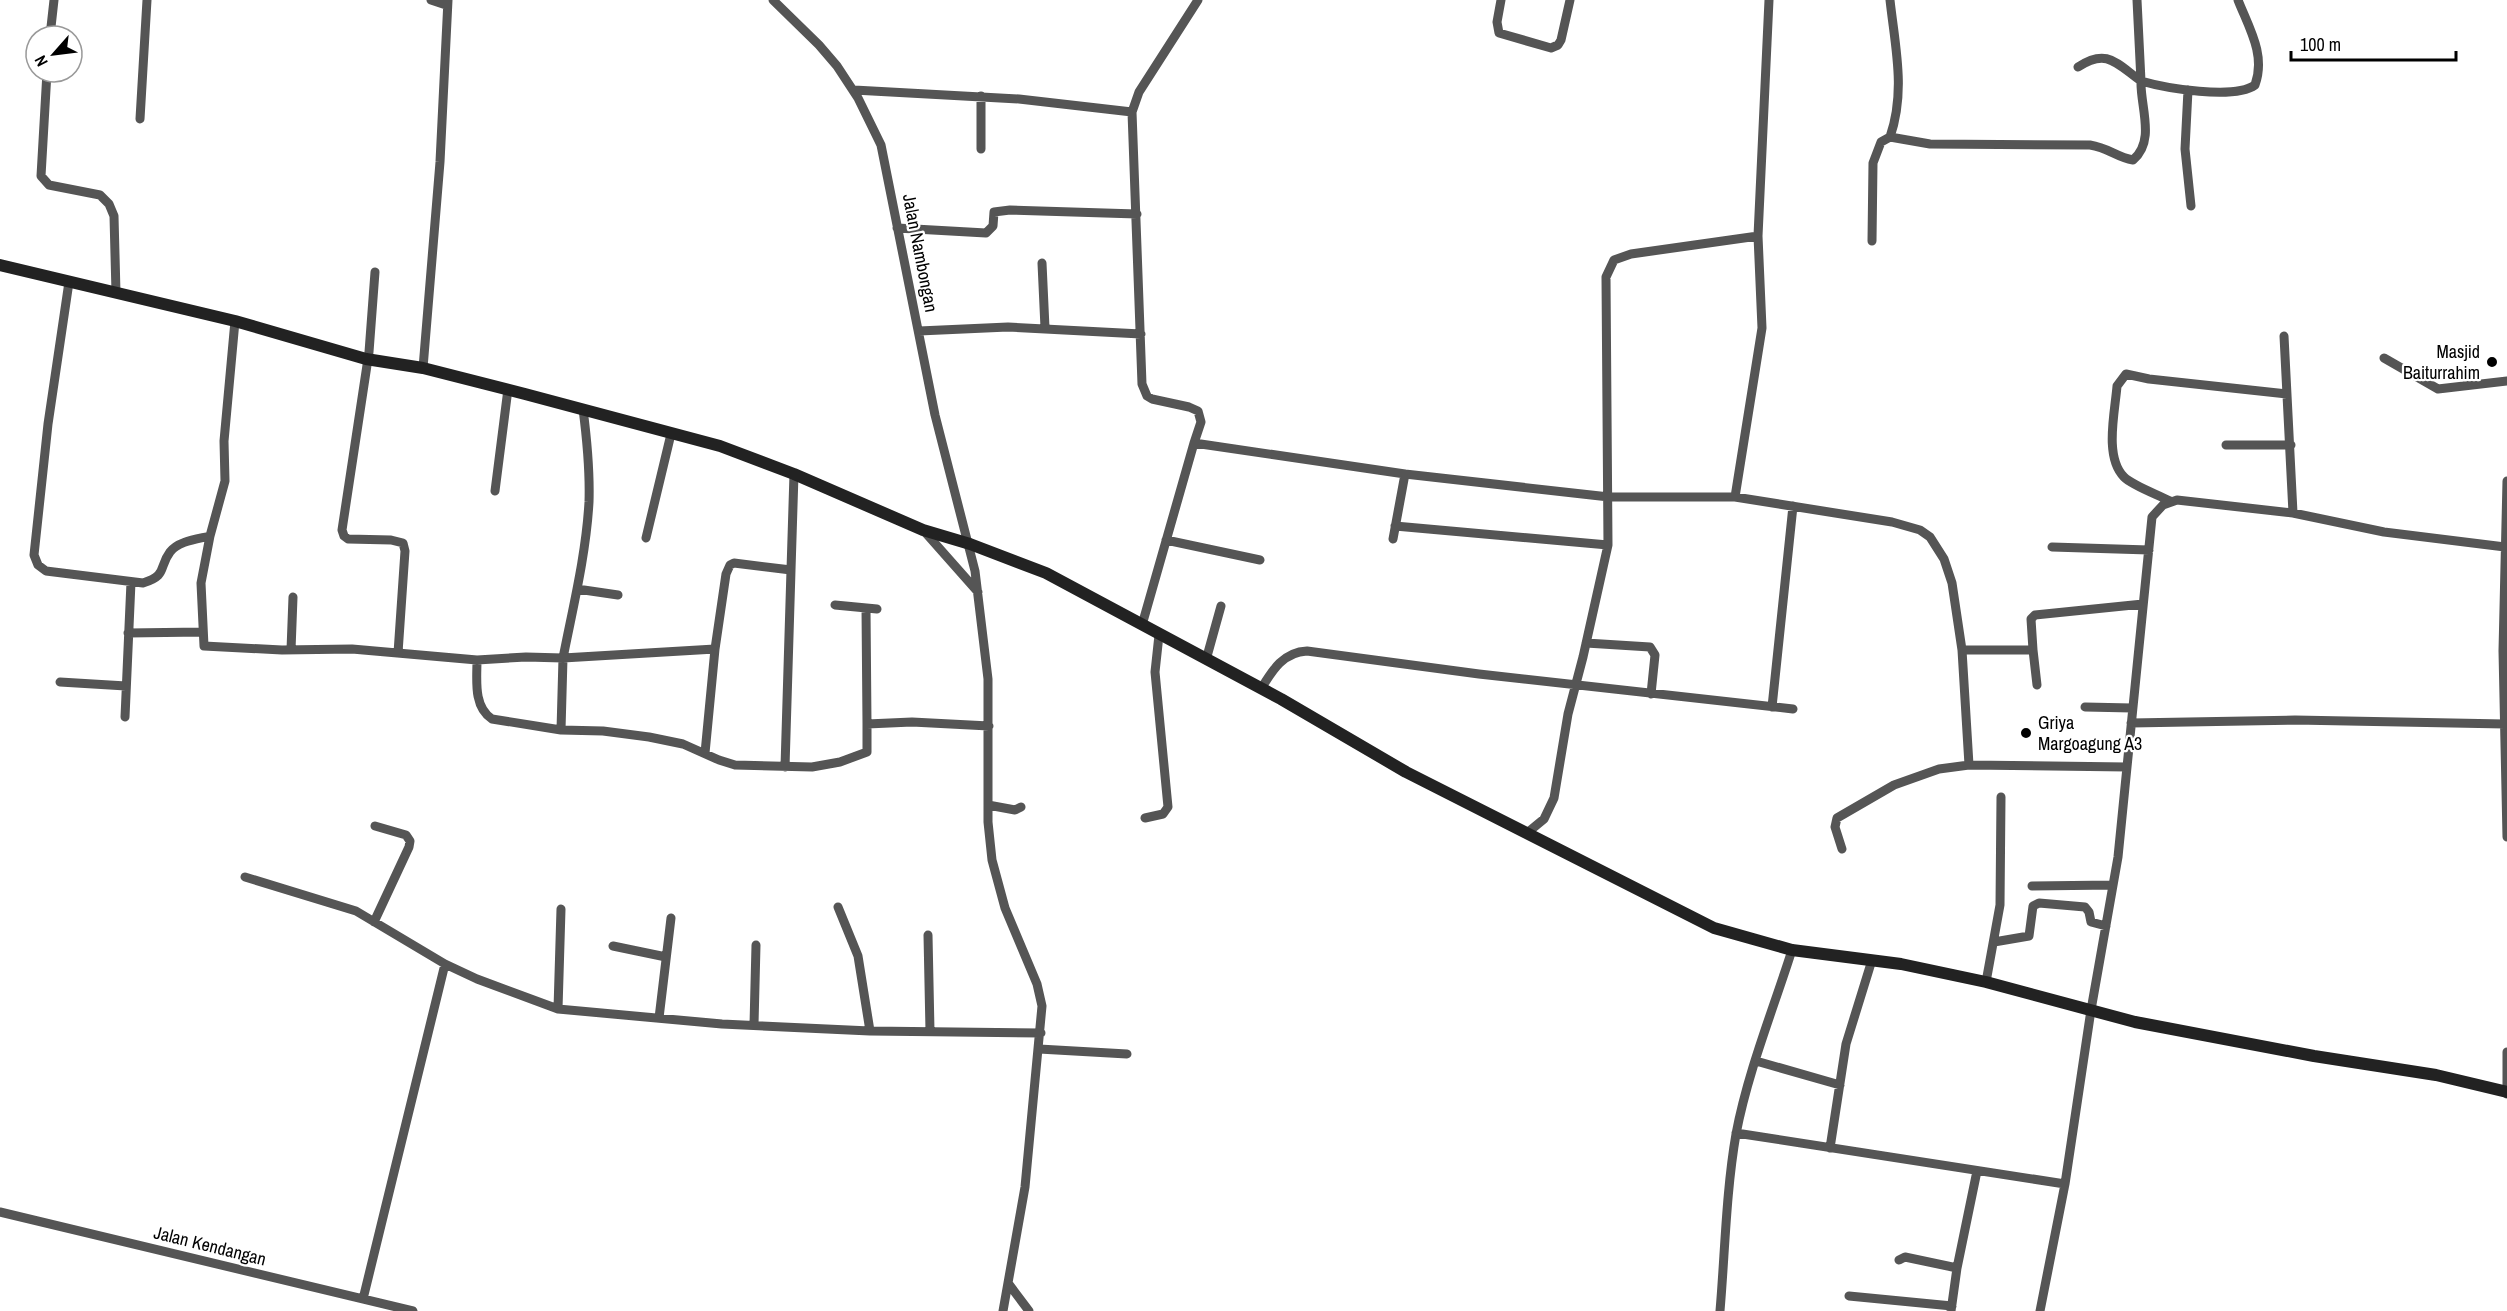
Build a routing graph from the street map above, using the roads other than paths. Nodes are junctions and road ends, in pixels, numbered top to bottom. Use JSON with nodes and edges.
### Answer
{"nodes":[{"id":1,"x":54,"y":0,"type":"edge"},
{"id":2,"x":147,"y":0,"type":"edge"},
{"id":3,"x":431,"y":0,"type":"edge"},
{"id":4,"x":773,"y":0,"type":"edge"},
{"id":5,"x":1198,"y":0,"type":"edge"},
{"id":6,"x":1501,"y":0,"type":"edge"},
{"id":7,"x":1570,"y":0,"type":"edge"},
{"id":8,"x":1769,"y":0,"type":"edge"},
{"id":9,"x":1890,"y":0,"type":"edge"},
{"id":10,"x":2138,"y":0,"type":"edge"},
{"id":11,"x":2238,"y":0,"type":"edge"},
{"id":12,"x":447,"y":2,"type":"edge"},
{"id":13,"x":51,"y":24,"type":"edge"},
{"id":14,"x":2078,"y":67,"type":"dead end"},
{"id":15,"x":2140,"y":81,"type":"junction"},
{"id":16,"x":46,"y":84,"type":"edge"},
{"id":17,"x":854,"y":90,"type":"junction"},
{"id":18,"x":2188,"y":90,"type":"junction"},
{"id":19,"x":981,"y":96,"type":"junction"},
{"id":20,"x":1132,"y":112,"type":"junction"},
{"id":21,"x":140,"y":119,"type":"dead end"},
{"id":22,"x":1890,"y":137,"type":"junction"},
{"id":23,"x":981,"y":149,"type":"dead end"},
{"id":24,"x":2192,"y":206,"type":"dead end"},
{"id":25,"x":1137,"y":214,"type":"junction"},
{"id":26,"x":897,"y":228,"type":"junction"},
{"id":27,"x":1758,"y":236,"type":"junction"},
{"id":28,"x":1872,"y":242,"type":"dead end"},
{"id":29,"x":1042,"y":263,"type":"dead end"},
{"id":30,"x":0,"y":265,"type":"edge"},
{"id":31,"x":375,"y":272,"type":"dead end"},
{"id":32,"x":69,"y":282,"type":"junction"},
{"id":33,"x":116,"y":293,"type":"junction"},
{"id":34,"x":235,"y":321,"type":"junction"},
{"id":35,"x":1045,"y":328,"type":"junction"},
{"id":36,"x":919,"y":331,"type":"junction"},
{"id":37,"x":1141,"y":334,"type":"junction"},
{"id":38,"x":2284,"y":336,"type":"dead end"},
{"id":39,"x":2384,"y":358,"type":"dead end"},
{"id":40,"x":366,"y":360,"type":"junction"},
{"id":41,"x":423,"y":368,"type":"junction"},
{"id":42,"x":2507,"y":381,"type":"edge"},
{"id":43,"x":508,"y":390,"type":"junction"},
{"id":44,"x":2287,"y":394,"type":"junction"},
{"id":45,"x":584,"y":409,"type":"junction"},
{"id":46,"x":671,"y":434,"type":"junction"},
{"id":47,"x":1194,"y":443,"type":"junction"},
{"id":48,"x":2226,"y":445,"type":"dead end"},
{"id":49,"x":2291,"y":445,"type":"junction"},
{"id":50,"x":794,"y":474,"type":"junction"},
{"id":51,"x":1405,"y":474,"type":"junction"},
{"id":52,"x":2507,"y":481,"type":"edge"},
{"id":53,"x":495,"y":491,"type":"dead end"},
{"id":54,"x":1609,"y":497,"type":"junction"},
{"id":55,"x":1735,"y":497,"type":"junction"},
{"id":56,"x":2170,"y":501,"type":"junction"},
{"id":57,"x":1793,"y":506,"type":"junction"},
{"id":58,"x":2293,"y":513,"type":"junction"},
{"id":59,"x":1395,"y":526,"type":"junction"},
{"id":60,"x":923,"y":530,"type":"junction"},
{"id":61,"x":210,"y":536,"type":"junction"},
{"id":62,"x":646,"y":538,"type":"dead end"},
{"id":63,"x":1393,"y":539,"type":"dead end"},
{"id":64,"x":1166,"y":540,"type":"junction"},
{"id":65,"x":970,"y":544,"type":"junction"},
{"id":66,"x":1608,"y":545,"type":"junction"},
{"id":67,"x":2052,"y":547,"type":"dead end"},
{"id":68,"x":2505,"y":547,"type":"junction"},
{"id":69,"x":2149,"y":550,"type":"junction"},
{"id":70,"x":1260,"y":560,"type":"dead end"},
{"id":71,"x":791,"y":570,"type":"junction"},
{"id":72,"x":131,"y":582,"type":"junction"},
{"id":73,"x":577,"y":589,"type":"junction"},
{"id":74,"x":978,"y":592,"type":"junction"},
{"id":75,"x":618,"y":595,"type":"dead end"},
{"id":76,"x":293,"y":597,"type":"dead end"},
{"id":77,"x":2143,"y":604,"type":"junction"},
{"id":78,"x":836,"y":605,"type":"dead end"},
{"id":79,"x":1221,"y":606,"type":"dead end"},
{"id":80,"x":866,"y":608,"type":"junction"},
{"id":81,"x":877,"y":609,"type":"dead end"},
{"id":82,"x":1142,"y":626,"type":"junction"},
{"id":83,"x":202,"y":632,"type":"junction"},
{"id":84,"x":128,"y":633,"type":"junction"},
{"id":85,"x":1160,"y":635,"type":"junction"},
{"id":86,"x":1586,"y":643,"type":"junction"},
{"id":87,"x":715,"y":649,"type":"junction"},
{"id":88,"x":291,"y":650,"type":"junction"},
{"id":89,"x":1962,"y":650,"type":"junction"},
{"id":90,"x":2033,"y":650,"type":"junction"},
{"id":91,"x":2505,"y":652,"type":"edge"},
{"id":92,"x":398,"y":653,"type":"junction"},
{"id":93,"x":563,"y":658,"type":"junction"},
{"id":94,"x":477,"y":660,"type":"junction"},
{"id":95,"x":1206,"y":660,"type":"junction"},
{"id":96,"x":60,"y":682,"type":"dead end"},
{"id":97,"x":2037,"y":685,"type":"dead end"},
{"id":98,"x":126,"y":686,"type":"junction"},
{"id":99,"x":1576,"y":686,"type":"junction"},
{"id":100,"x":1261,"y":689,"type":"junction"},
{"id":101,"x":1651,"y":694,"type":"junction"},
{"id":102,"x":1772,"y":707,"type":"junction"},
{"id":103,"x":2085,"y":707,"type":"dead end"},
{"id":104,"x":2132,"y":708,"type":"junction"},
{"id":105,"x":1793,"y":709,"type":"dead end"},
{"id":106,"x":125,"y":717,"type":"dead end"},
{"id":107,"x":2131,"y":723,"type":"junction"},
{"id":108,"x":867,"y":724,"type":"junction"},
{"id":109,"x":2505,"y":724,"type":"junction"},
{"id":110,"x":989,"y":726,"type":"junction"},
{"id":111,"x":561,"y":730,"type":"junction"},
{"id":112,"x":705,"y":753,"type":"junction"},
{"id":113,"x":1969,"y":765,"type":"junction"},
{"id":114,"x":785,"y":767,"type":"junction"},
{"id":115,"x":2127,"y":767,"type":"junction"},
{"id":116,"x":2001,"y":797,"type":"dead end"},
{"id":117,"x":988,"y":805,"type":"junction"},
{"id":118,"x":1021,"y":807,"type":"dead end"},
{"id":119,"x":1145,"y":818,"type":"dead end"},
{"id":120,"x":375,"y":826,"type":"dead end"},
{"id":121,"x":1533,"y":832,"type":"junction"},
{"id":122,"x":2507,"y":837,"type":"edge"},
{"id":123,"x":1842,"y":849,"type":"dead end"},
{"id":124,"x":245,"y":877,"type":"dead end"},
{"id":125,"x":2113,"y":885,"type":"junction"},
{"id":126,"x":2032,"y":886,"type":"dead end"},
{"id":127,"x":838,"y":907,"type":"dead end"},
{"id":128,"x":561,"y":909,"type":"dead end"},
{"id":129,"x":671,"y":918,"type":"dead end"},
{"id":130,"x":374,"y":922,"type":"junction"},
{"id":131,"x":2106,"y":926,"type":"junction"},
{"id":132,"x":928,"y":935,"type":"dead end"},
{"id":133,"x":1994,"y":942,"type":"junction"},
{"id":134,"x":756,"y":945,"type":"dead end"},
{"id":135,"x":612,"y":946,"type":"dead end"},
{"id":136,"x":1792,"y":950,"type":"junction"},
{"id":137,"x":666,"y":957,"type":"junction"},
{"id":138,"x":1872,"y":960,"type":"junction"},
{"id":139,"x":445,"y":964,"type":"junction"},
{"id":140,"x":1986,"y":982,"type":"junction"},
{"id":141,"x":558,"y":1010,"type":"junction"},
{"id":142,"x":2091,"y":1010,"type":"junction"},
{"id":143,"x":659,"y":1018,"type":"junction"},
{"id":144,"x":754,"y":1025,"type":"junction"},
{"id":145,"x":870,"y":1030,"type":"junction"},
{"id":146,"x":930,"y":1031,"type":"junction"},
{"id":147,"x":1041,"y":1033,"type":"junction"},
{"id":148,"x":1039,"y":1049,"type":"junction"},
{"id":149,"x":2507,"y":1052,"type":"edge"},
{"id":150,"x":1127,"y":1054,"type":"dead end"},
{"id":151,"x":1756,"y":1061,"type":"junction"},
{"id":152,"x":1840,"y":1085,"type":"junction"},
{"id":153,"x":2507,"y":1092,"type":"edge"},
{"id":154,"x":1737,"y":1134,"type":"junction"},
{"id":155,"x":1830,"y":1148,"type":"junction"},
{"id":156,"x":1977,"y":1171,"type":"junction"},
{"id":157,"x":2065,"y":1184,"type":"junction"},
{"id":158,"x":0,"y":1212,"type":"edge"},
{"id":159,"x":1899,"y":1260,"type":"dead end"},
{"id":160,"x":1957,"y":1268,"type":"junction"},
{"id":161,"x":1008,"y":1283,"type":"junction"},
{"id":162,"x":1849,"y":1296,"type":"dead end"},
{"id":163,"x":363,"y":1299,"type":"junction"},
{"id":164,"x":1899,"y":1301,"type":"junction"},
{"id":165,"x":1951,"y":1309,"type":"edge"},
{"id":166,"x":413,"y":1311,"type":"edge"},
{"id":167,"x":1003,"y":1311,"type":"edge"},
{"id":168,"x":1029,"y":1311,"type":"edge"},
{"id":169,"x":1720,"y":1311,"type":"edge"},
{"id":170,"x":1898,"y":1311,"type":"edge"},
{"id":171,"x":2040,"y":1311,"type":"edge"}],
"edges":[{"from":1,"to":13,"type":"street"},
{"from":2,"to":21,"type":"street"},
{"from":3,"to":12,"type":"street"},
{"from":4,"to":17,"type":"street","name":"Jalan Nambongan"},
{"from":5,"to":20,"type":"street"},
{"from":6,"to":7,"type":"street"},
{"from":8,"to":27,"type":"street"},
{"from":9,"to":22,"type":"street"},
{"from":10,"to":15,"type":"street"},
{"from":11,"to":18,"type":"street"},
{"from":12,"to":41,"type":"street"},
{"from":14,"to":15,"type":"street"},
{"from":15,"to":18,"type":"street"},
{"from":15,"to":22,"type":"street"},
{"from":16,"to":33,"type":"street"},
{"from":17,"to":19,"type":"street"},
{"from":17,"to":26,"type":"street","name":"Jalan Nambongan"},
{"from":18,"to":24,"type":"street"},
{"from":19,"to":20,"type":"street"},
{"from":19,"to":23,"type":"street"},
{"from":20,"to":25,"type":"street"},
{"from":22,"to":28,"type":"street"},
{"from":25,"to":26,"type":"street"},
{"from":25,"to":37,"type":"street"},
{"from":26,"to":36,"type":"street","name":"Jalan Nambongan"},
{"from":27,"to":54,"type":"street"},
{"from":27,"to":55,"type":"street"},
{"from":29,"to":35,"type":"street"},
{"from":30,"to":32,"type":"street"},
{"from":31,"to":40,"type":"street"},
{"from":32,"to":33,"type":"street"},
{"from":32,"to":72,"type":"street"},
{"from":33,"to":34,"type":"street"},
{"from":34,"to":40,"type":"street"},
{"from":34,"to":61,"type":"street"},
{"from":35,"to":36,"type":"street"},
{"from":35,"to":37,"type":"street"},
{"from":36,"to":65,"type":"street","name":"Jalan Nambongan"},
{"from":37,"to":47,"type":"street"},
{"from":38,"to":44,"type":"street"},
{"from":39,"to":42,"type":"street"},
{"from":40,"to":41,"type":"street"},
{"from":40,"to":92,"type":"street"},
{"from":41,"to":43,"type":"street"},
{"from":43,"to":45,"type":"street"},
{"from":43,"to":53,"type":"street"},
{"from":44,"to":49,"type":"street"},
{"from":44,"to":56,"type":"street"},
{"from":45,"to":46,"type":"street"},
{"from":45,"to":73,"type":"street"},
{"from":46,"to":50,"type":"street"},
{"from":46,"to":62,"type":"street"},
{"from":47,"to":51,"type":"street"},
{"from":47,"to":64,"type":"street"},
{"from":48,"to":49,"type":"street"},
{"from":49,"to":58,"type":"street"},
{"from":50,"to":60,"type":"street"},
{"from":50,"to":71,"type":"street"},
{"from":51,"to":54,"type":"street"},
{"from":51,"to":59,"type":"street"},
{"from":52,"to":68,"type":"street"},
{"from":54,"to":55,"type":"street"},
{"from":54,"to":66,"type":"street"},
{"from":55,"to":57,"type":"street"},
{"from":56,"to":58,"type":"street"},
{"from":56,"to":69,"type":"street"},
{"from":57,"to":89,"type":"street"},
{"from":57,"to":102,"type":"street"},
{"from":58,"to":68,"type":"street"},
{"from":59,"to":63,"type":"street"},
{"from":59,"to":66,"type":"street"},
{"from":60,"to":65,"type":"street"},
{"from":60,"to":74,"type":"street"},
{"from":61,"to":72,"type":"street"},
{"from":61,"to":83,"type":"street"},
{"from":64,"to":70,"type":"street"},
{"from":64,"to":82,"type":"street"},
{"from":65,"to":74,"type":"street","name":"Jalan Nambongan"},
{"from":65,"to":82,"type":"street"},
{"from":66,"to":86,"type":"street"},
{"from":67,"to":69,"type":"street"},
{"from":68,"to":91,"type":"street"},
{"from":69,"to":77,"type":"street"},
{"from":71,"to":87,"type":"street"},
{"from":71,"to":114,"type":"street"},
{"from":72,"to":84,"type":"street"},
{"from":73,"to":75,"type":"street"},
{"from":73,"to":93,"type":"street"},
{"from":74,"to":110,"type":"street","name":"Jalan Nambongan"},
{"from":76,"to":88,"type":"street"},
{"from":77,"to":90,"type":"street"},
{"from":77,"to":104,"type":"street"},
{"from":78,"to":80,"type":"street"},
{"from":79,"to":95,"type":"street"},
{"from":80,"to":81,"type":"street"},
{"from":80,"to":108,"type":"street"},
{"from":82,"to":85,"type":"street"},
{"from":83,"to":84,"type":"street"},
{"from":83,"to":88,"type":"street"},
{"from":84,"to":98,"type":"street"},
{"from":85,"to":95,"type":"street"},
{"from":85,"to":119,"type":"street"},
{"from":86,"to":99,"type":"street"},
{"from":86,"to":101,"type":"street"},
{"from":87,"to":93,"type":"street"},
{"from":87,"to":112,"type":"street"},
{"from":88,"to":92,"type":"street"},
{"from":89,"to":90,"type":"street"},
{"from":89,"to":113,"type":"street"},
{"from":90,"to":97,"type":"street"},
{"from":91,"to":109,"type":"street"},
{"from":92,"to":94,"type":"street"},
{"from":93,"to":94,"type":"street"},
{"from":93,"to":111,"type":"street"},
{"from":94,"to":111,"type":"street"},
{"from":95,"to":100,"type":"street"},
{"from":96,"to":98,"type":"street"},
{"from":98,"to":106,"type":"street"},
{"from":99,"to":100,"type":"street"},
{"from":99,"to":101,"type":"street"},
{"from":99,"to":121,"type":"street"},
{"from":100,"to":121,"type":"street"},
{"from":101,"to":102,"type":"street"},
{"from":102,"to":105,"type":"street"},
{"from":103,"to":104,"type":"street"},
{"from":104,"to":107,"type":"street"},
{"from":107,"to":109,"type":"street"},
{"from":107,"to":115,"type":"street"},
{"from":108,"to":110,"type":"street"},
{"from":108,"to":114,"type":"street"},
{"from":109,"to":122,"type":"street"},
{"from":110,"to":117,"type":"street","name":"Jalan Nambongan"},
{"from":111,"to":112,"type":"street"},
{"from":112,"to":114,"type":"street"},
{"from":113,"to":115,"type":"street"},
{"from":113,"to":123,"type":"street"},
{"from":115,"to":125,"type":"street"},
{"from":116,"to":133,"type":"street"},
{"from":117,"to":118,"type":"street"},
{"from":117,"to":147,"type":"street","name":"Jalan Nambongan"},
{"from":120,"to":130,"type":"street"},
{"from":121,"to":136,"type":"street"},
{"from":124,"to":130,"type":"street"},
{"from":125,"to":126,"type":"street"},
{"from":125,"to":131,"type":"street"},
{"from":127,"to":145,"type":"street"},
{"from":128,"to":141,"type":"street"},
{"from":129,"to":137,"type":"street"},
{"from":130,"to":139,"type":"street"},
{"from":131,"to":133,"type":"street"},
{"from":131,"to":142,"type":"street"},
{"from":132,"to":146,"type":"street"},
{"from":133,"to":140,"type":"street"},
{"from":134,"to":144,"type":"street"},
{"from":135,"to":137,"type":"street"},
{"from":136,"to":138,"type":"street"},
{"from":136,"to":151,"type":"street"},
{"from":137,"to":143,"type":"street"},
{"from":138,"to":140,"type":"street"},
{"from":138,"to":152,"type":"street"},
{"from":139,"to":141,"type":"street"},
{"from":139,"to":163,"type":"street"},
{"from":140,"to":142,"type":"street"},
{"from":141,"to":143,"type":"street"},
{"from":142,"to":153,"type":"street"},
{"from":142,"to":157,"type":"street"},
{"from":143,"to":144,"type":"street"},
{"from":144,"to":145,"type":"street"},
{"from":145,"to":146,"type":"street"},
{"from":146,"to":147,"type":"street"},
{"from":147,"to":148,"type":"street","name":"Jalan Nambongan"},
{"from":148,"to":150,"type":"street"},
{"from":148,"to":161,"type":"street","name":"Jalan Nambongan"},
{"from":149,"to":153,"type":"street"},
{"from":151,"to":152,"type":"street"},
{"from":151,"to":154,"type":"street"},
{"from":152,"to":155,"type":"street"},
{"from":154,"to":155,"type":"street"},
{"from":154,"to":169,"type":"street"},
{"from":155,"to":156,"type":"street"},
{"from":156,"to":157,"type":"street"},
{"from":156,"to":160,"type":"street"},
{"from":157,"to":171,"type":"street"},
{"from":158,"to":163,"type":"street","name":"Jalan Kendangan"},
{"from":159,"to":160,"type":"street"},
{"from":160,"to":165,"type":"street"},
{"from":161,"to":167,"type":"street","name":"Jalan Nambongan"},
{"from":161,"to":168,"type":"street"},
{"from":162,"to":164,"type":"street"},
{"from":163,"to":166,"type":"street","name":"Jalan Kendangan"},
{"from":164,"to":165,"type":"street"},
{"from":164,"to":170,"type":"street"}]}
